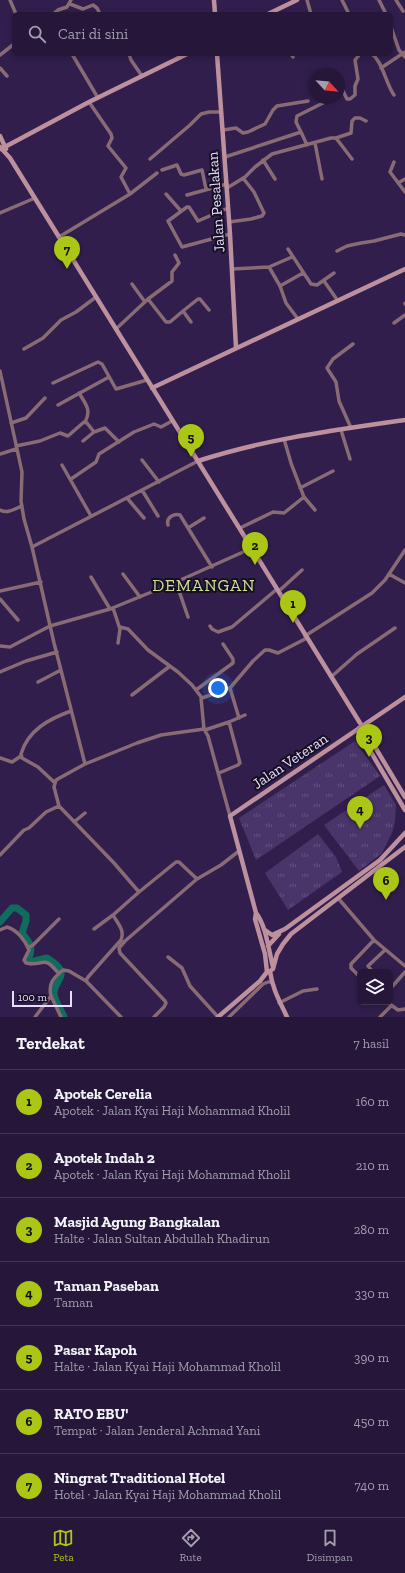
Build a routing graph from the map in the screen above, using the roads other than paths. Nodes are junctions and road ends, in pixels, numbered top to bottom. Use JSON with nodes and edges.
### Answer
{"nodes":[{"id":1,"x":10,"y":0,"type":"edge"},
{"id":2,"x":214,"y":0,"type":"edge"},
{"id":3,"x":297,"y":0,"type":"edge"},
{"id":4,"x":307,"y":0,"type":"edge"},
{"id":5,"x":342,"y":0,"type":"edge"},
{"id":6,"x":379,"y":0,"type":"edge"},
{"id":7,"x":396,"y":0,"type":"edge"},
{"id":8,"x":71,"y":2,"type":"edge"},
{"id":9,"x":403,"y":11,"type":"dead end"},
{"id":10,"x":15,"y":12,"type":"edge"},
{"id":11,"x":56,"y":12,"type":"edge"},
{"id":12,"x":99,"y":12,"type":"edge"},
{"id":13,"x":215,"y":12,"type":"edge"},
{"id":14,"x":272,"y":12,"type":"edge"},
{"id":15,"x":310,"y":12,"type":"edge"},
{"id":16,"x":348,"y":12,"type":"edge"},
{"id":17,"x":385,"y":12,"type":"edge"},
{"id":18,"x":393,"y":31,"type":"edge"},
{"id":19,"x":12,"y":45,"type":"edge"},
{"id":20,"x":403,"y":53,"type":"edge"},
{"id":21,"x":0,"y":54,"type":"edge"},
{"id":22,"x":73,"y":56,"type":"edge"},
{"id":23,"x":129,"y":56,"type":"edge"},
{"id":24,"x":183,"y":56,"type":"edge"},
{"id":25,"x":217,"y":56,"type":"edge"},
{"id":26,"x":358,"y":56,"type":"edge"},
{"id":27,"x":374,"y":56,"type":"edge"},
{"id":28,"x":405,"y":57,"type":"edge"},
{"id":29,"x":0,"y":68,"type":"edge"},
{"id":30,"x":382,"y":68,"type":"junction"},
{"id":31,"x":7,"y":76,"type":"dead end"},
{"id":32,"x":142,"y":76,"type":"junction"},
{"id":33,"x":394,"y":94,"type":"dead end"},
{"id":34,"x":345,"y":95,"type":"edge"},
{"id":35,"x":98,"y":98,"type":"junction"},
{"id":36,"x":308,"y":101,"type":"dead end"},
{"id":37,"x":89,"y":102,"type":"junction"},
{"id":38,"x":321,"y":104,"type":"edge"},
{"id":39,"x":221,"y":112,"type":"junction"},
{"id":40,"x":366,"y":121,"type":"dead end"},
{"id":41,"x":223,"y":130,"type":"junction"},
{"id":42,"x":301,"y":132,"type":"junction"},
{"id":43,"x":0,"y":136,"type":"edge"},
{"id":44,"x":336,"y":138,"type":"junction"},
{"id":45,"x":315,"y":143,"type":"junction"},
{"id":46,"x":307,"y":145,"type":"junction"},
{"id":47,"x":2,"y":147,"type":"edge"},
{"id":48,"x":225,"y":157,"type":"junction"},
{"id":49,"x":150,"y":158,"type":"dead end"},
{"id":50,"x":352,"y":159,"type":"dead end"},
{"id":51,"x":263,"y":160,"type":"junction"},
{"id":52,"x":394,"y":162,"type":"dead end"},
{"id":53,"x":162,"y":170,"type":"dead end"},
{"id":54,"x":158,"y":173,"type":"dead end"},
{"id":55,"x":243,"y":178,"type":"junction"},
{"id":56,"x":275,"y":179,"type":"dead end"},
{"id":57,"x":322,"y":179,"type":"dead end"},
{"id":58,"x":405,"y":179,"type":"edge"},
{"id":59,"x":398,"y":183,"type":"junction"},
{"id":60,"x":227,"y":186,"type":"junction"},
{"id":61,"x":206,"y":189,"type":"junction"},
{"id":62,"x":405,"y":192,"type":"edge"},
{"id":63,"x":130,"y":194,"type":"junction"},
{"id":64,"x":166,"y":194,"type":"dead end"},
{"id":65,"x":187,"y":195,"type":"dead end"},
{"id":66,"x":35,"y":198,"type":"junction"},
{"id":67,"x":228,"y":208,"type":"junction"},
{"id":68,"x":181,"y":211,"type":"junction"},
{"id":69,"x":0,"y":213,"type":"edge"},
{"id":70,"x":229,"y":222,"type":"junction"},
{"id":71,"x":230,"y":234,"type":"junction"},
{"id":72,"x":405,"y":236,"type":"edge"},
{"id":73,"x":59,"y":237,"type":"junction"},
{"id":74,"x":288,"y":249,"type":"dead end"},
{"id":75,"x":337,"y":252,"type":"dead end"},
{"id":76,"x":175,"y":255,"type":"dead end"},
{"id":77,"x":292,"y":257,"type":"junction"},
{"id":78,"x":269,"y":267,"type":"junction"},
{"id":79,"x":232,"y":269,"type":"junction"},
{"id":80,"x":405,"y":269,"type":"edge"},
{"id":81,"x":303,"y":273,"type":"junction"},
{"id":82,"x":334,"y":273,"type":"dead end"},
{"id":83,"x":324,"y":281,"type":"junction"},
{"id":84,"x":132,"y":284,"type":"dead end"},
{"id":85,"x":280,"y":286,"type":"junction"},
{"id":86,"x":96,"y":297,"type":"junction"},
{"id":87,"x":147,"y":300,"type":"junction"},
{"id":88,"x":338,"y":301,"type":"junction"},
{"id":89,"x":209,"y":310,"type":"dead end"},
{"id":90,"x":183,"y":311,"type":"junction"},
{"id":91,"x":405,"y":316,"type":"edge"},
{"id":92,"x":298,"y":318,"type":"junction"},
{"id":93,"x":191,"y":322,"type":"dead end"},
{"id":94,"x":394,"y":323,"type":"dead end"},
{"id":95,"x":116,"y":329,"type":"junction"},
{"id":96,"x":353,"y":344,"type":"dead end"},
{"id":97,"x":236,"y":348,"type":"junction"},
{"id":98,"x":24,"y":349,"type":"dead end"},
{"id":99,"x":0,"y":371,"type":"edge"},
{"id":100,"x":109,"y":377,"type":"junction"},
{"id":101,"x":147,"y":380,"type":"junction"},
{"id":102,"x":1,"y":383,"type":"edge"},
{"id":103,"x":53,"y":383,"type":"dead end"},
{"id":104,"x":152,"y":388,"type":"junction"},
{"id":105,"x":79,"y":393,"type":"junction"},
{"id":106,"x":45,"y":398,"type":"dead end"},
{"id":107,"x":58,"y":405,"type":"dead end"},
{"id":108,"x":405,"y":420,"type":"edge"},
{"id":109,"x":172,"y":421,"type":"junction"},
{"id":110,"x":85,"y":422,"type":"junction"},
{"id":111,"x":11,"y":423,"type":"junction"},
{"id":112,"x":351,"y":428,"type":"junction"},
{"id":113,"x":341,"y":430,"type":"junction"},
{"id":114,"x":94,"y":432,"type":"junction"},
{"id":115,"x":284,"y":439,"type":"junction"},
{"id":116,"x":83,"y":441,"type":"dead end"},
{"id":117,"x":119,"y":442,"type":"junction"},
{"id":118,"x":16,"y":447,"type":"junction"},
{"id":119,"x":0,"y":454,"type":"edge"},
{"id":120,"x":350,"y":458,"type":"dead end"},
{"id":121,"x":142,"y":460,"type":"dead end"},
{"id":122,"x":198,"y":461,"type":"junction"},
{"id":123,"x":62,"y":465,"type":"dead end"},
{"id":124,"x":333,"y":471,"type":"dead end"},
{"id":125,"x":70,"y":479,"type":"junction"},
{"id":126,"x":159,"y":482,"type":"junction"},
{"id":127,"x":300,"y":488,"type":"junction"},
{"id":128,"x":142,"y":490,"type":"junction"},
{"id":129,"x":304,"y":497,"type":"junction"},
{"id":130,"x":127,"y":498,"type":"junction"},
{"id":131,"x":22,"y":506,"type":"junction"},
{"id":132,"x":0,"y":510,"type":"edge"},
{"id":133,"x":315,"y":510,"type":"dead end"},
{"id":134,"x":91,"y":516,"type":"junction"},
{"id":135,"x":158,"y":516,"type":"dead end"},
{"id":136,"x":144,"y":518,"type":"dead end"},
{"id":137,"x":204,"y":518,"type":"dead end"},
{"id":138,"x":168,"y":525,"type":"dead end"},
{"id":139,"x":188,"y":528,"type":"junction"},
{"id":140,"x":240,"y":528,"type":"junction"},
{"id":141,"x":32,"y":547,"type":"junction"},
{"id":142,"x":252,"y":548,"type":"junction"},
{"id":143,"x":405,"y":550,"type":"edge"},
{"id":144,"x":212,"y":566,"type":"junction"},
{"id":145,"x":302,"y":570,"type":"dead end"},
{"id":146,"x":123,"y":574,"type":"dead end"},
{"id":147,"x":389,"y":574,"type":"junction"},
{"id":148,"x":91,"y":577,"type":"dead end"},
{"id":149,"x":41,"y":582,"type":"junction"},
{"id":150,"x":176,"y":582,"type":"junction"},
{"id":151,"x":405,"y":583,"type":"edge"},
{"id":152,"x":278,"y":590,"type":"junction"},
{"id":153,"x":0,"y":591,"type":"edge"},
{"id":154,"x":140,"y":597,"type":"junction"},
{"id":155,"x":0,"y":599,"type":"edge"},
{"id":156,"x":111,"y":608,"type":"junction"},
{"id":157,"x":188,"y":617,"type":"dead end"},
{"id":158,"x":18,"y":620,"type":"dead end"},
{"id":159,"x":50,"y":626,"type":"junction"},
{"id":160,"x":210,"y":626,"type":"dead end"},
{"id":161,"x":120,"y":627,"type":"junction"},
{"id":162,"x":395,"y":628,"type":"dead end"},
{"id":163,"x":306,"y":637,"type":"junction"},
{"id":164,"x":118,"y":643,"type":"dead end"},
{"id":165,"x":223,"y":644,"type":"dead end"},
{"id":166,"x":0,"y":646,"type":"edge"},
{"id":167,"x":56,"y":652,"type":"junction"},
{"id":168,"x":170,"y":666,"type":"junction"},
{"id":169,"x":61,"y":670,"type":"junction"},
{"id":170,"x":0,"y":672,"type":"edge"},
{"id":171,"x":331,"y":677,"type":"junction"},
{"id":172,"x":38,"y":682,"type":"dead end"},
{"id":173,"x":230,"y":688,"type":"junction"},
{"id":174,"x":196,"y":690,"type":"junction"},
{"id":175,"x":132,"y":695,"type":"dead end"},
{"id":176,"x":405,"y":697,"type":"edge"},
{"id":177,"x":201,"y":698,"type":"junction"},
{"id":178,"x":71,"y":711,"type":"junction"},
{"id":179,"x":245,"y":715,"type":"dead end"},
{"id":180,"x":239,"y":718,"type":"junction"},
{"id":181,"x":229,"y":722,"type":"junction"},
{"id":182,"x":361,"y":727,"type":"junction"},
{"id":183,"x":205,"y":729,"type":"junction"},
{"id":184,"x":21,"y":756,"type":"junction"},
{"id":185,"x":0,"y":758,"type":"edge"},
{"id":186,"x":85,"y":764,"type":"junction"},
{"id":187,"x":219,"y":773,"type":"junction"},
{"id":188,"x":393,"y":778,"type":"junction"},
{"id":189,"x":388,"y":780,"type":"junction"},
{"id":190,"x":55,"y":783,"type":"junction"},
{"id":191,"x":405,"y":797,"type":"edge"},
{"id":192,"x":59,"y":806,"type":"junction"},
{"id":193,"x":405,"y":810,"type":"edge"},
{"id":194,"x":85,"y":813,"type":"dead end"},
{"id":195,"x":230,"y":816,"type":"junction"},
{"id":196,"x":74,"y":822,"type":"junction"},
{"id":197,"x":405,"y":833,"type":"edge"},
{"id":198,"x":405,"y":847,"type":"edge"},
{"id":199,"x":239,"y":851,"type":"junction"},
{"id":200,"x":0,"y":855,"type":"edge"},
{"id":201,"x":197,"y":879,"type":"junction"},
{"id":202,"x":139,"y":892,"type":"junction"},
{"id":203,"x":338,"y":898,"type":"junction"},
{"id":204,"x":256,"y":913,"type":"junction"},
{"id":205,"x":113,"y":915,"type":"junction"},
{"id":206,"x":59,"y":919,"type":"dead end"},
{"id":207,"x":94,"y":929,"type":"dead end"},
{"id":208,"x":263,"y":929,"type":"junction"},
{"id":209,"x":285,"y":929,"type":"junction"},
{"id":210,"x":0,"y":930,"type":"edge"},
{"id":211,"x":374,"y":940,"type":"junction"},
{"id":212,"x":268,"y":946,"type":"junction"},
{"id":213,"x":28,"y":948,"type":"junction"},
{"id":214,"x":385,"y":950,"type":"junction"},
{"id":215,"x":265,"y":954,"type":"junction"},
{"id":216,"x":168,"y":957,"type":"dead end"},
{"id":217,"x":405,"y":966,"type":"edge"},
{"id":218,"x":269,"y":969,"type":"junction"},
{"id":219,"x":370,"y":969,"type":"edge"},
{"id":220,"x":405,"y":972,"type":"edge"},
{"id":221,"x":60,"y":973,"type":"junction"},
{"id":222,"x":357,"y":974,"type":"edge"},
{"id":223,"x":86,"y":981,"type":"junction"},
{"id":224,"x":272,"y":982,"type":"junction"},
{"id":225,"x":393,"y":986,"type":"edge"},
{"id":226,"x":317,"y":989,"type":"dead end"},
{"id":227,"x":52,"y":996,"type":"junction"},
{"id":228,"x":279,"y":1003,"type":"junction"},
{"id":229,"x":391,"y":1006,"type":"joint"},
{"id":230,"x":405,"y":1009,"type":"edge"},
{"id":231,"x":34,"y":1017,"type":"edge"},
{"id":232,"x":61,"y":1017,"type":"edge"},
{"id":233,"x":121,"y":1017,"type":"edge"},
{"id":234,"x":154,"y":1017,"type":"edge"},
{"id":235,"x":218,"y":1017,"type":"edge"},
{"id":236,"x":229,"y":1017,"type":"edge"},
{"id":237,"x":287,"y":1017,"type":"edge"},
{"id":238,"x":380,"y":1017,"type":"edge"}],
"edges":[{"from":1,"to":10,"type":"street"},
{"from":2,"to":13,"type":"street"},
{"from":3,"to":14,"type":"street"},
{"from":4,"to":15,"type":"street"},
{"from":5,"to":16,"type":"street"},
{"from":6,"to":17,"type":"street"},
{"from":7,"to":9,"type":"street"},
{"from":8,"to":11,"type":"street"},
{"from":8,"to":12,"type":"street"},
{"from":18,"to":20,"type":"street"},
{"from":19,"to":21,"type":"street"},
{"from":20,"to":28,"type":"street"},
{"from":20,"to":30,"type":"street"},
{"from":22,"to":35,"type":"street"},
{"from":23,"to":32,"type":"street"},
{"from":24,"to":32,"type":"street"},
{"from":25,"to":39,"type":"street","name":"Jalan Pesalakan"},
{"from":26,"to":34,"type":"street"},
{"from":27,"to":30,"type":"street"},
{"from":29,"to":31,"type":"street"},
{"from":30,"to":33,"type":"street"},
{"from":32,"to":35,"type":"street"},
{"from":35,"to":37,"type":"street"},
{"from":36,"to":41,"type":"street"},
{"from":37,"to":47,"type":"street"},
{"from":37,"to":63,"type":"street"},
{"from":38,"to":42,"type":"street"},
{"from":39,"to":41,"type":"street","name":"Jalan Pesalakan"},
{"from":39,"to":49,"type":"street"},
{"from":40,"to":44,"type":"street"},
{"from":41,"to":48,"type":"street","name":"Jalan Pesalakan"},
{"from":42,"to":46,"type":"street"},
{"from":42,"to":48,"type":"street"},
{"from":43,"to":47,"type":"street"},
{"from":44,"to":45,"type":"street"},
{"from":44,"to":50,"type":"street"},
{"from":45,"to":46,"type":"street"},
{"from":45,"to":57,"type":"street"},
{"from":46,"to":51,"type":"street"},
{"from":47,"to":66,"type":"street"},
{"from":48,"to":60,"type":"street","name":"Jalan Pesalakan"},
{"from":51,"to":55,"type":"street"},
{"from":51,"to":56,"type":"street"},
{"from":52,"to":59,"type":"street"},
{"from":53,"to":61,"type":"street"},
{"from":54,"to":63,"type":"street"},
{"from":55,"to":60,"type":"street"},
{"from":55,"to":70,"type":"street"},
{"from":58,"to":59,"type":"street"},
{"from":59,"to":62,"type":"street"},
{"from":60,"to":61,"type":"street"},
{"from":60,"to":67,"type":"street","name":"Jalan Pesalakan"},
{"from":61,"to":65,"type":"street"},
{"from":63,"to":73,"type":"street"},
{"from":64,"to":68,"type":"street"},
{"from":66,"to":69,"type":"street"},
{"from":66,"to":73,"type":"street"},
{"from":67,"to":68,"type":"street"},
{"from":67,"to":70,"type":"street","name":"Jalan Pesalakan"},
{"from":68,"to":71,"type":"street"},
{"from":70,"to":71,"type":"street","name":"Jalan Pesalakan"},
{"from":71,"to":79,"type":"street","name":"Jalan Pesalakan"},
{"from":72,"to":75,"type":"street"},
{"from":73,"to":86,"type":"street"},
{"from":74,"to":77,"type":"street"},
{"from":76,"to":87,"type":"street"},
{"from":77,"to":78,"type":"street"},
{"from":77,"to":81,"type":"street"},
{"from":78,"to":79,"type":"street"},
{"from":78,"to":85,"type":"street"},
{"from":79,"to":97,"type":"street","name":"Jalan Pesalakan"},
{"from":80,"to":88,"type":"street"},
{"from":81,"to":83,"type":"street"},
{"from":81,"to":85,"type":"street"},
{"from":82,"to":83,"type":"street"},
{"from":83,"to":88,"type":"street"},
{"from":84,"to":87,"type":"street"},
{"from":85,"to":92,"type":"street"},
{"from":86,"to":95,"type":"street"},
{"from":86,"to":98,"type":"street"},
{"from":87,"to":90,"type":"street"},
{"from":87,"to":95,"type":"street"},
{"from":88,"to":92,"type":"street"},
{"from":89,"to":90,"type":"street"},
{"from":90,"to":93,"type":"street"},
{"from":91,"to":94,"type":"street"},
{"from":92,"to":97,"type":"street"},
{"from":95,"to":101,"type":"street"},
{"from":96,"to":112,"type":"street"},
{"from":97,"to":104,"type":"street"},
{"from":99,"to":102,"type":"street"},
{"from":100,"to":101,"type":"street"},
{"from":100,"to":103,"type":"street"},
{"from":100,"to":105,"type":"street"},
{"from":101,"to":104,"type":"street"},
{"from":102,"to":111,"type":"street"},
{"from":104,"to":109,"type":"street"},
{"from":105,"to":107,"type":"street"},
{"from":105,"to":110,"type":"street"},
{"from":106,"to":111,"type":"street"},
{"from":108,"to":112,"type":"street"},
{"from":109,"to":117,"type":"street"},
{"from":109,"to":122,"type":"street"},
{"from":110,"to":114,"type":"street"},
{"from":110,"to":118,"type":"street"},
{"from":111,"to":118,"type":"street"},
{"from":112,"to":113,"type":"street"},
{"from":113,"to":115,"type":"street"},
{"from":113,"to":120,"type":"street"},
{"from":114,"to":116,"type":"street"},
{"from":114,"to":117,"type":"street"},
{"from":115,"to":122,"type":"street"},
{"from":115,"to":127,"type":"street"},
{"from":117,"to":125,"type":"street"},
{"from":118,"to":119,"type":"street"},
{"from":118,"to":131,"type":"street"},
{"from":121,"to":126,"type":"street"},
{"from":122,"to":126,"type":"street"},
{"from":122,"to":140,"type":"street"},
{"from":123,"to":125,"type":"street"},
{"from":124,"to":127,"type":"street"},
{"from":125,"to":134,"type":"street"},
{"from":126,"to":128,"type":"street"},
{"from":127,"to":129,"type":"street"},
{"from":128,"to":130,"type":"street"},
{"from":128,"to":135,"type":"street"},
{"from":129,"to":133,"type":"street"},
{"from":129,"to":140,"type":"street"},
{"from":130,"to":134,"type":"street"},
{"from":130,"to":136,"type":"street"},
{"from":131,"to":132,"type":"street"},
{"from":131,"to":141,"type":"street"},
{"from":134,"to":141,"type":"street"},
{"from":137,"to":139,"type":"street"},
{"from":138,"to":139,"type":"street"},
{"from":139,"to":144,"type":"street"},
{"from":140,"to":142,"type":"street"},
{"from":141,"to":149,"type":"street"},
{"from":142,"to":144,"type":"street"},
{"from":142,"to":152,"type":"street"},
{"from":143,"to":147,"type":"street"},
{"from":144,"to":150,"type":"street"},
{"from":145,"to":152,"type":"street"},
{"from":146,"to":154,"type":"street"},
{"from":147,"to":151,"type":"street"},
{"from":147,"to":163,"type":"street"},
{"from":148,"to":156,"type":"street"},
{"from":149,"to":153,"type":"street"},
{"from":149,"to":159,"type":"street"},
{"from":150,"to":154,"type":"street"},
{"from":150,"to":157,"type":"street"},
{"from":152,"to":160,"type":"street"},
{"from":152,"to":163,"type":"street"},
{"from":154,"to":156,"type":"street"},
{"from":155,"to":158,"type":"street"},
{"from":156,"to":159,"type":"street"},
{"from":156,"to":161,"type":"street"},
{"from":159,"to":166,"type":"street"},
{"from":159,"to":167,"type":"street"},
{"from":161,"to":164,"type":"street"},
{"from":161,"to":168,"type":"street"},
{"from":162,"to":171,"type":"street"},
{"from":163,"to":171,"type":"street"},
{"from":163,"to":173,"type":"street"},
{"from":165,"to":174,"type":"street"},
{"from":167,"to":169,"type":"street"},
{"from":167,"to":170,"type":"street"},
{"from":168,"to":174,"type":"street"},
{"from":168,"to":175,"type":"street"},
{"from":169,"to":172,"type":"street"},
{"from":169,"to":178,"type":"street"},
{"from":171,"to":182,"type":"street"},
{"from":173,"to":177,"type":"street"},
{"from":173,"to":180,"type":"street"},
{"from":174,"to":177,"type":"street"},
{"from":176,"to":182,"type":"street","name":"Jalan Veteran"},
{"from":177,"to":183,"type":"street"},
{"from":178,"to":184,"type":"street"},
{"from":178,"to":186,"type":"street"},
{"from":179,"to":180,"type":"street"},
{"from":180,"to":181,"type":"street"},
{"from":181,"to":183,"type":"street"},
{"from":181,"to":187,"type":"street"},
{"from":182,"to":188,"type":"street"},
{"from":182,"to":189,"type":"street"},
{"from":182,"to":195,"type":"street","name":"Jalan Veteran"},
{"from":183,"to":186,"type":"street"},
{"from":183,"to":187,"type":"street"},
{"from":184,"to":185,"type":"street"},
{"from":184,"to":190,"type":"street"},
{"from":186,"to":190,"type":"street"},
{"from":187,"to":195,"type":"street"},
{"from":188,"to":189,"type":"street"},
{"from":188,"to":191,"type":"street"},
{"from":189,"to":193,"type":"street"},
{"from":190,"to":192,"type":"street"},
{"from":192,"to":196,"type":"street"},
{"from":192,"to":200,"type":"street"},
{"from":194,"to":196,"type":"street"},
{"from":195,"to":199,"type":"street"},
{"from":196,"to":202,"type":"street"},
{"from":197,"to":209,"type":"street"},
{"from":198,"to":203,"type":"street"},
{"from":199,"to":201,"type":"street"},
{"from":199,"to":204,"type":"street"},
{"from":201,"to":202,"type":"street"},
{"from":201,"to":234,"type":"street"},
{"from":202,"to":205,"type":"street"},
{"from":203,"to":211,"type":"street"},
{"from":203,"to":218,"type":"street"},
{"from":204,"to":208,"type":"street"},
{"from":204,"to":215,"type":"street"},
{"from":205,"to":207,"type":"street"},
{"from":205,"to":223,"type":"street"},
{"from":206,"to":213,"type":"street"},
{"from":208,"to":209,"type":"street"},
{"from":208,"to":212,"type":"street"},
{"from":209,"to":212,"type":"street"},
{"from":210,"to":213,"type":"street"},
{"from":211,"to":214,"type":"street"},
{"from":211,"to":222,"type":"street"},
{"from":212,"to":215,"type":"street"},
{"from":212,"to":218,"type":"street"},
{"from":213,"to":221,"type":"street"},
{"from":214,"to":217,"type":"street"},
{"from":214,"to":219,"type":"street"},
{"from":215,"to":218,"type":"street"},
{"from":216,"to":235,"type":"street"},
{"from":218,"to":224,"type":"street"},
{"from":218,"to":235,"type":"street"},
{"from":220,"to":225,"type":"street"},
{"from":221,"to":223,"type":"street"},
{"from":221,"to":227,"type":"street"},
{"from":223,"to":233,"type":"street"},
{"from":224,"to":228,"type":"street"},
{"from":224,"to":236,"type":"street"},
{"from":226,"to":228,"type":"street"},
{"from":227,"to":231,"type":"street"},
{"from":227,"to":232,"type":"street"},
{"from":228,"to":237,"type":"street"},
{"from":229,"to":230,"type":"street"},
{"from":229,"to":238,"type":"street"}]}
